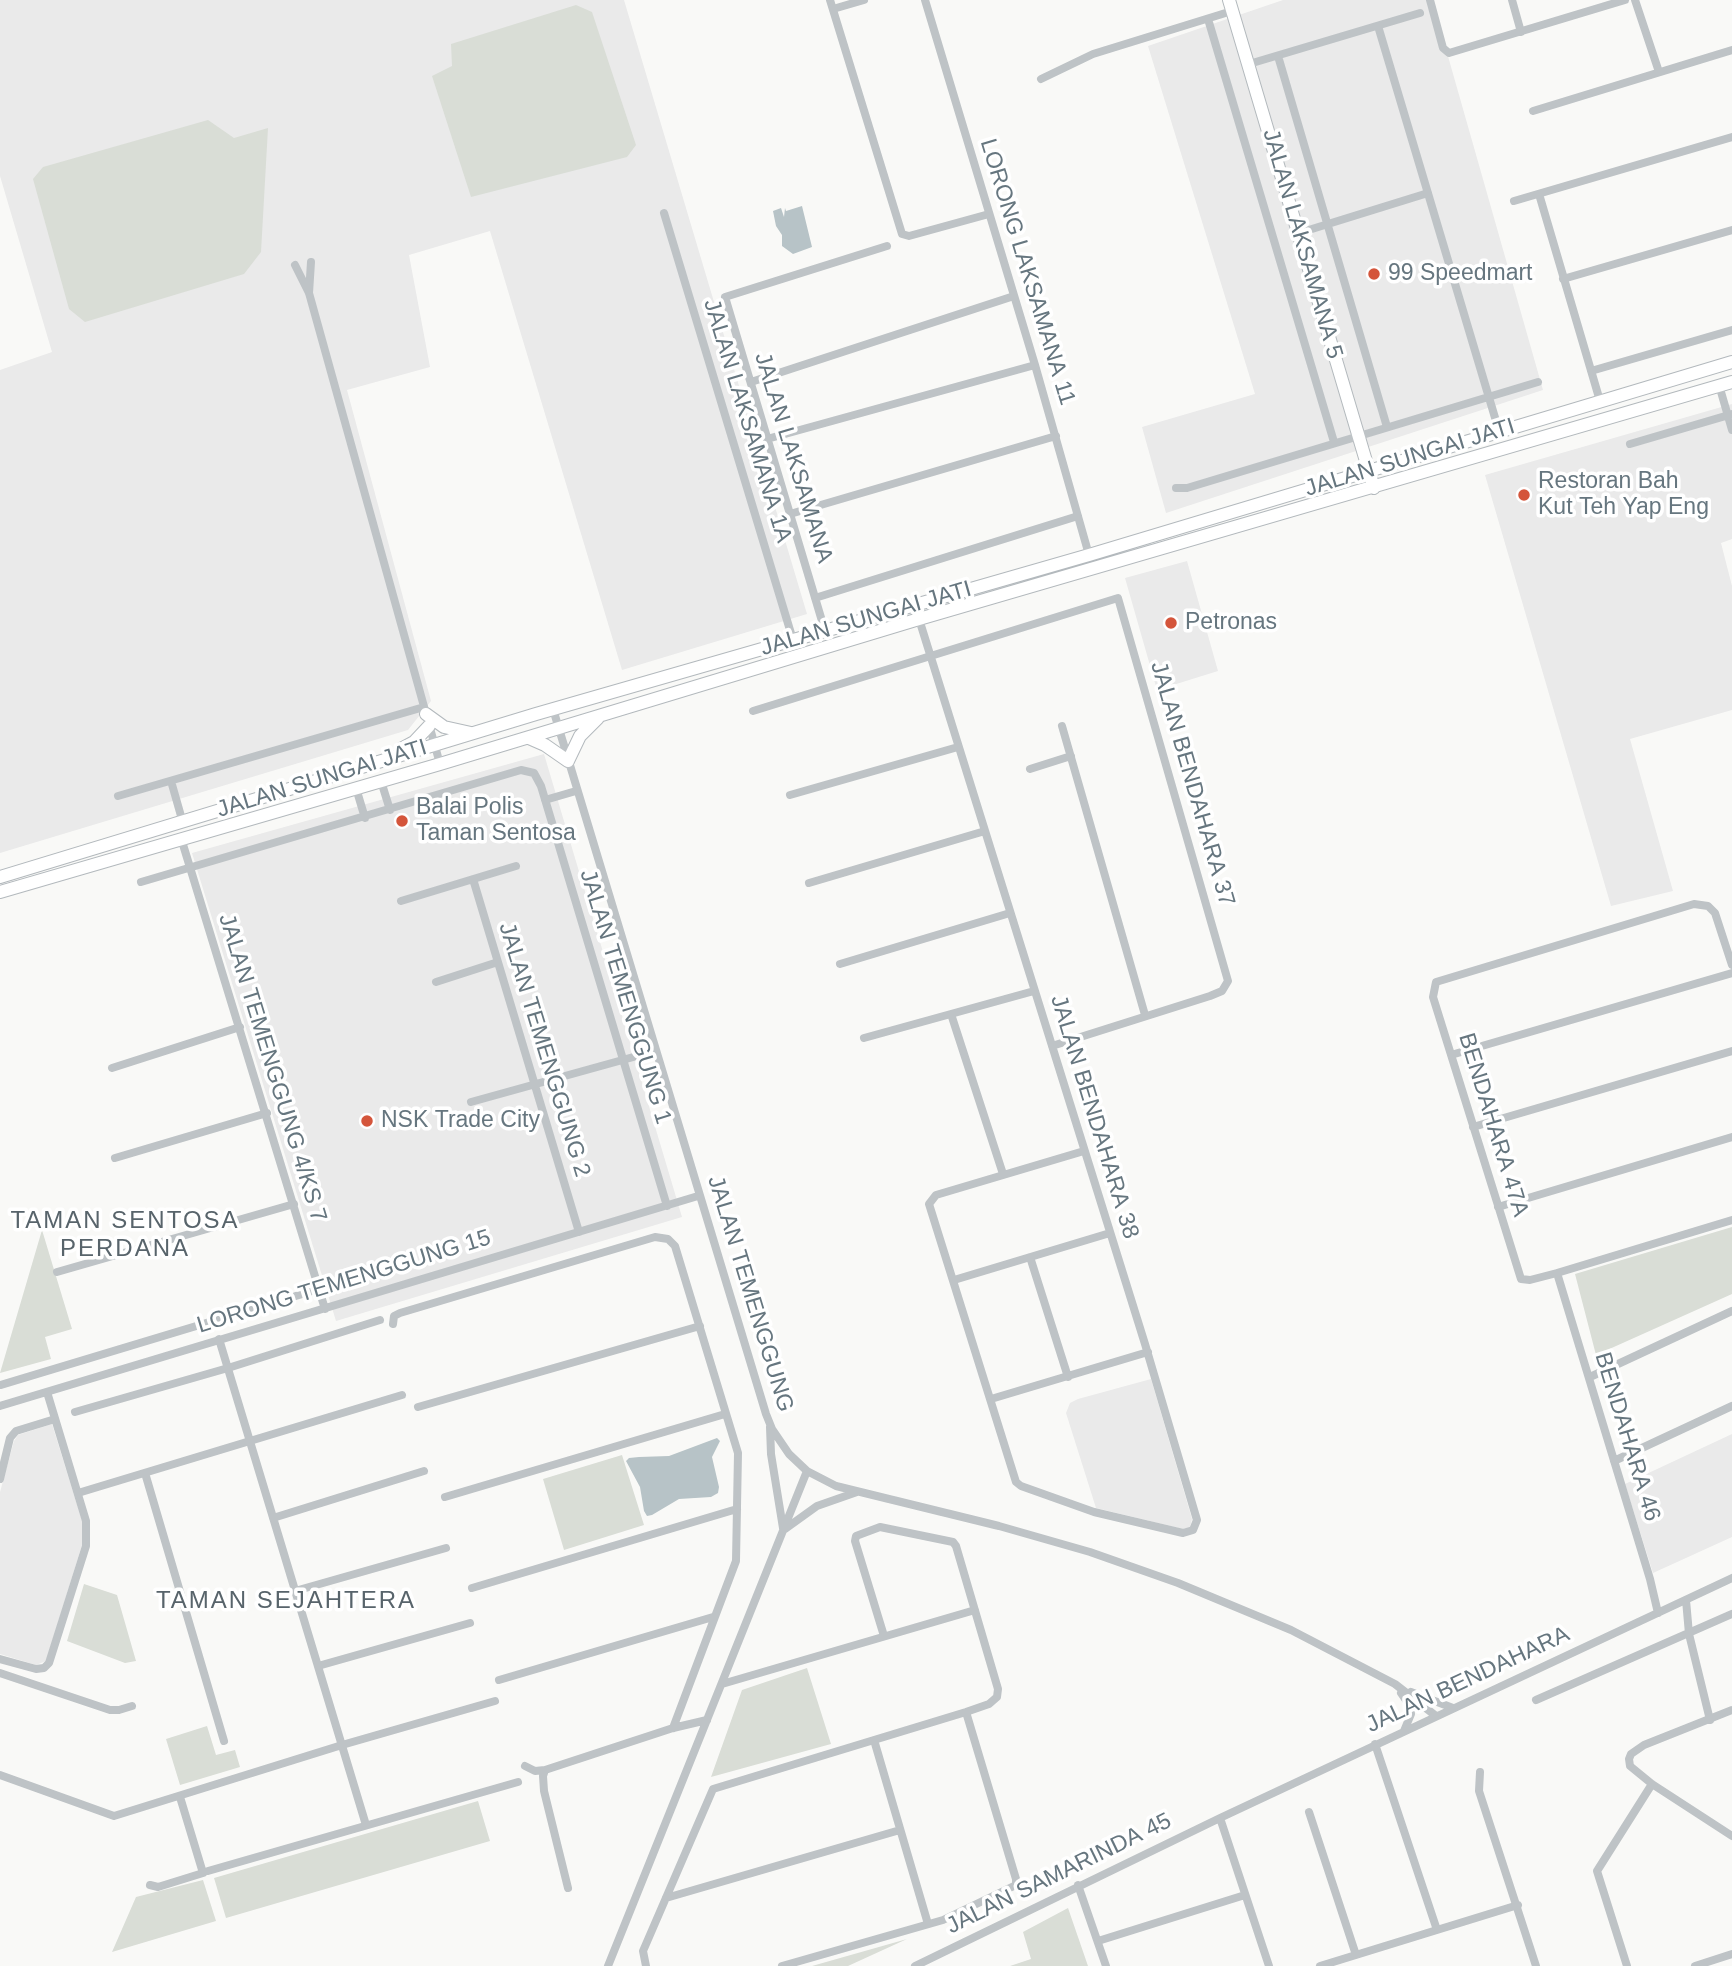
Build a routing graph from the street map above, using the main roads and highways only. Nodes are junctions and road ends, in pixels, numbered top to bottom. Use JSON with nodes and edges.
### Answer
{"nodes":[{"id":1,"x":1231,"y":6,"type":"edge"},
{"id":2,"x":1732,"y":362,"type":"edge"},
{"id":3,"x":1726,"y":384,"type":"edge"},
{"id":4,"x":1359,"y":438,"type":"junction"},
{"id":5,"x":1399,"y":461,"type":"junction"},
{"id":6,"x":1368,"y":471,"type":"junction"},
{"id":7,"x":1343,"y":478,"type":"junction"},
{"id":8,"x":1374,"y":488,"type":"junction"},
{"id":9,"x":601,"y":716,"type":"junction"},
{"id":10,"x":471,"y":733,"type":"junction"},
{"id":11,"x":529,"y":738,"type":"junction"},
{"id":12,"x":376,"y":763,"type":"junction"},
{"id":13,"x":0,"y":877,"type":"edge"},
{"id":14,"x":0,"y":892,"type":"edge"}],
"edges":[{"from":1,"to":4,"type":"main road","name":"JALAN LAKSAMANA 5"},
{"from":2,"to":5,"type":"main road","name":"JALAN SUNGAI JATI"},
{"from":3,"to":8,"type":"main road","name":"JALAN SUNGAI JATI"},
{"from":4,"to":5,"type":"main road"},
{"from":4,"to":6,"type":"main road","name":"JALAN LAKSAMANA 5"},
{"from":4,"to":7,"type":"main road"},
{"from":5,"to":6,"type":"main road","name":"JALAN SUNGAI JATI"},
{"from":6,"to":7,"type":"main road","name":"JALAN SUNGAI JATI"},
{"from":6,"to":8,"type":"main road","name":"JALAN LAKSAMANA 5"},
{"from":7,"to":10,"type":"main road","name":"JALAN SUNGAI JATI"},
{"from":8,"to":9,"type":"main road","name":"JALAN SUNGAI JATI"},
{"from":9,"to":11,"type":"main road","name":"JALAN SUNGAI JATI"},
{"from":9,"to":11,"type":"main road"},
{"from":10,"to":12,"type":"main road","name":"JALAN SUNGAI JATI"},
{"from":10,"to":12,"type":"main road"},
{"from":11,"to":14,"type":"main road","name":"JALAN SUNGAI JATI"},
{"from":12,"to":13,"type":"main road","name":"JALAN SUNGAI JATI"}]}
